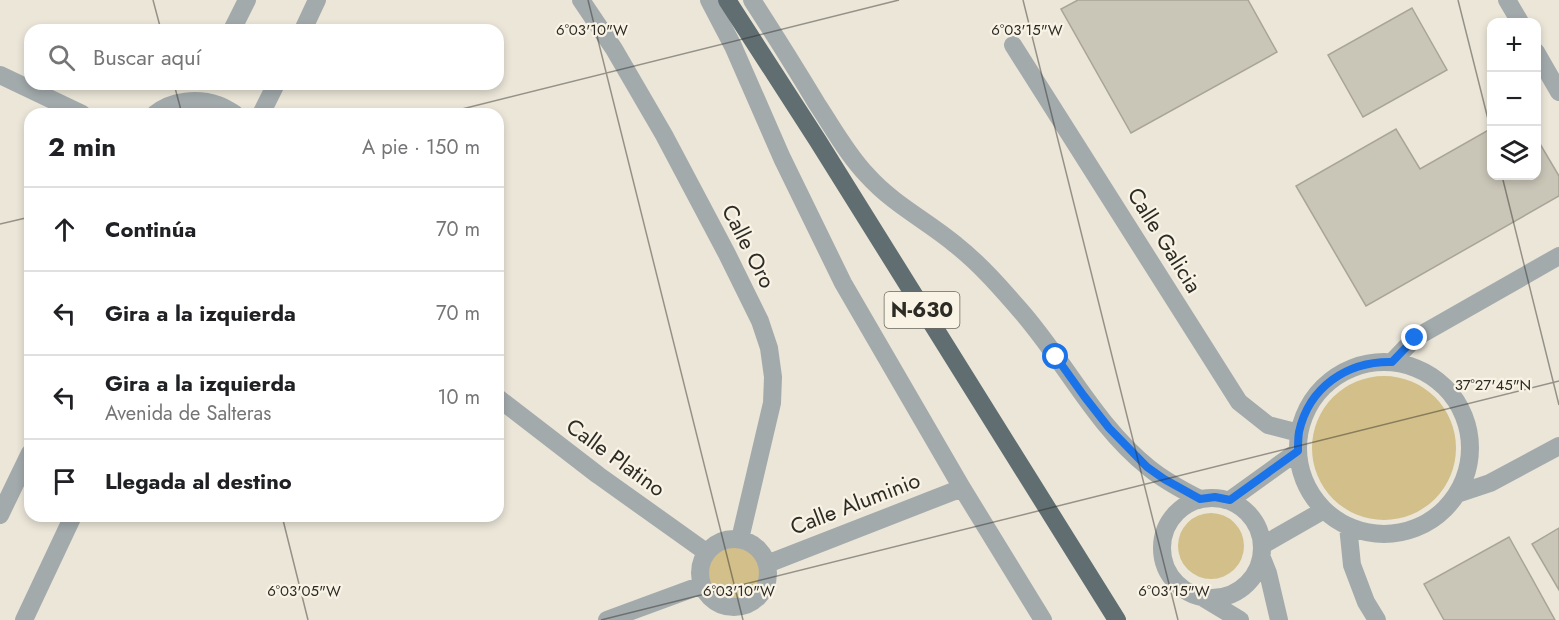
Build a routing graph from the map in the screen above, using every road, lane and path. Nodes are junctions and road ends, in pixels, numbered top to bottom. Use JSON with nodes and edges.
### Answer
{"nodes":[{"id":1,"x":247,"y":0,"type":"edge"},
{"id":2,"x":317,"y":0,"type":"edge"},
{"id":3,"x":581,"y":0,"type":"edge"},
{"id":4,"x":709,"y":0,"type":"edge"},
{"id":5,"x":727,"y":0,"type":"edge"},
{"id":6,"x":750,"y":0,"type":"edge"},
{"id":7,"x":1507,"y":0,"type":"edge"},
{"id":8,"x":762,"y":16,"type":"junction"},
{"id":9,"x":1518,"y":18,"type":"edge"},
{"id":10,"x":235,"y":24,"type":"edge"},
{"id":11,"x":306,"y":24,"type":"edge"},
{"id":12,"x":1013,"y":45,"type":"dead end"},
{"id":13,"x":1541,"y":61,"type":"edge"},
{"id":14,"x":0,"y":75,"type":"edge"},
{"id":15,"x":24,"y":86,"type":"edge"},
{"id":16,"x":32,"y":90,"type":"edge"},
{"id":17,"x":273,"y":90,"type":"edge"},
{"id":18,"x":202,"y":92,"type":"edge"},
{"id":19,"x":1559,"y":92,"type":"edge"},
{"id":20,"x":69,"y":108,"type":"edge"},
{"id":21,"x":165,"y":108,"type":"edge"},
{"id":22,"x":224,"y":108,"type":"edge"},
{"id":23,"x":264,"y":108,"type":"edge"},
{"id":24,"x":818,"y":141,"type":"junction"},
{"id":25,"x":1559,"y":256,"type":"edge"},
{"id":26,"x":1392,"y":362,"type":"junction"},
{"id":27,"x":504,"y":403,"type":"edge"},
{"id":28,"x":1299,"y":433,"type":"junction"},
{"id":29,"x":1559,"y":446,"type":"edge"},
{"id":30,"x":1298,"y":451,"type":"junction"},
{"id":31,"x":24,"y":465,"type":"edge"},
{"id":32,"x":962,"y":488,"type":"junction"},
{"id":33,"x":1457,"y":494,"type":"junction"},
{"id":34,"x":1200,"y":499,"type":"junction"},
{"id":35,"x":1230,"y":500,"type":"junction"},
{"id":36,"x":1324,"y":510,"type":"junction"},
{"id":37,"x":0,"y":514,"type":"edge"},
{"id":38,"x":70,"y":522,"type":"edge"},
{"id":39,"x":1348,"y":526,"type":"junction"},
{"id":40,"x":740,"y":539,"type":"junction"},
{"id":41,"x":1262,"y":551,"type":"junction"},
{"id":42,"x":706,"y":552,"type":"junction"},
{"id":43,"x":767,"y":564,"type":"junction"},
{"id":44,"x":702,"y":585,"type":"junction"},
{"id":45,"x":1201,"y":596,"type":"junction"},
{"id":46,"x":24,"y":620,"type":"edge"},
{"id":47,"x":607,"y":620,"type":"edge"},
{"id":48,"x":1043,"y":620,"type":"edge"},
{"id":49,"x":1117,"y":620,"type":"edge"},
{"id":50,"x":1240,"y":620,"type":"edge"},
{"id":51,"x":1280,"y":620,"type":"edge"},
{"id":52,"x":1377,"y":620,"type":"edge"}],
"edges":[{"from":1,"to":10,"type":"street"},
{"from":2,"to":11,"type":"street"},
{"from":3,"to":40,"type":"street","name":"Calle Oro"},
{"from":4,"to":32,"type":"street"},
{"from":5,"to":24,"type":"highway","number":"N-630"},
{"from":6,"to":8,"type":"street"},
{"from":7,"to":9,"type":"street"},
{"from":8,"to":24,"type":"street"},
{"from":8,"to":34,"type":"street"},
{"from":12,"to":28,"type":"street","name":"Calle Galicia"},
{"from":13,"to":19,"type":"street"},
{"from":14,"to":15,"type":"street"},
{"from":16,"to":20,"type":"street"},
{"from":17,"to":23,"type":"street"},
{"from":18,"to":21,"type":"street"},
{"from":18,"to":22,"type":"street"},
{"from":24,"to":49,"type":"highway","number":"N-630"},
{"from":25,"to":26,"type":"street"},
{"from":26,"to":28,"type":"street"},
{"from":26,"to":33,"type":"street"},
{"from":27,"to":42,"type":"street","name":"Calle Platino"},
{"from":28,"to":30,"type":"street"},
{"from":29,"to":33,"type":"street"},
{"from":30,"to":35,"type":"street"},
{"from":30,"to":36,"type":"street"},
{"from":31,"to":37,"type":"street"},
{"from":32,"to":43,"type":"street","name":"Calle Aluminio"},
{"from":32,"to":48,"type":"street"},
{"from":33,"to":39,"type":"street"},
{"from":34,"to":35,"type":"street"},
{"from":34,"to":45,"type":"street"},
{"from":35,"to":41,"type":"street"},
{"from":36,"to":39,"type":"street"},
{"from":36,"to":41,"type":"street"},
{"from":38,"to":46,"type":"street"},
{"from":39,"to":52,"type":"street"},
{"from":40,"to":42,"type":"street"},
{"from":40,"to":43,"type":"street"},
{"from":41,"to":45,"type":"street"},
{"from":41,"to":51,"type":"street"},
{"from":42,"to":44,"type":"street"},
{"from":43,"to":44,"type":"street"},
{"from":44,"to":47,"type":"street"},
{"from":45,"to":50,"type":"street"}]}
